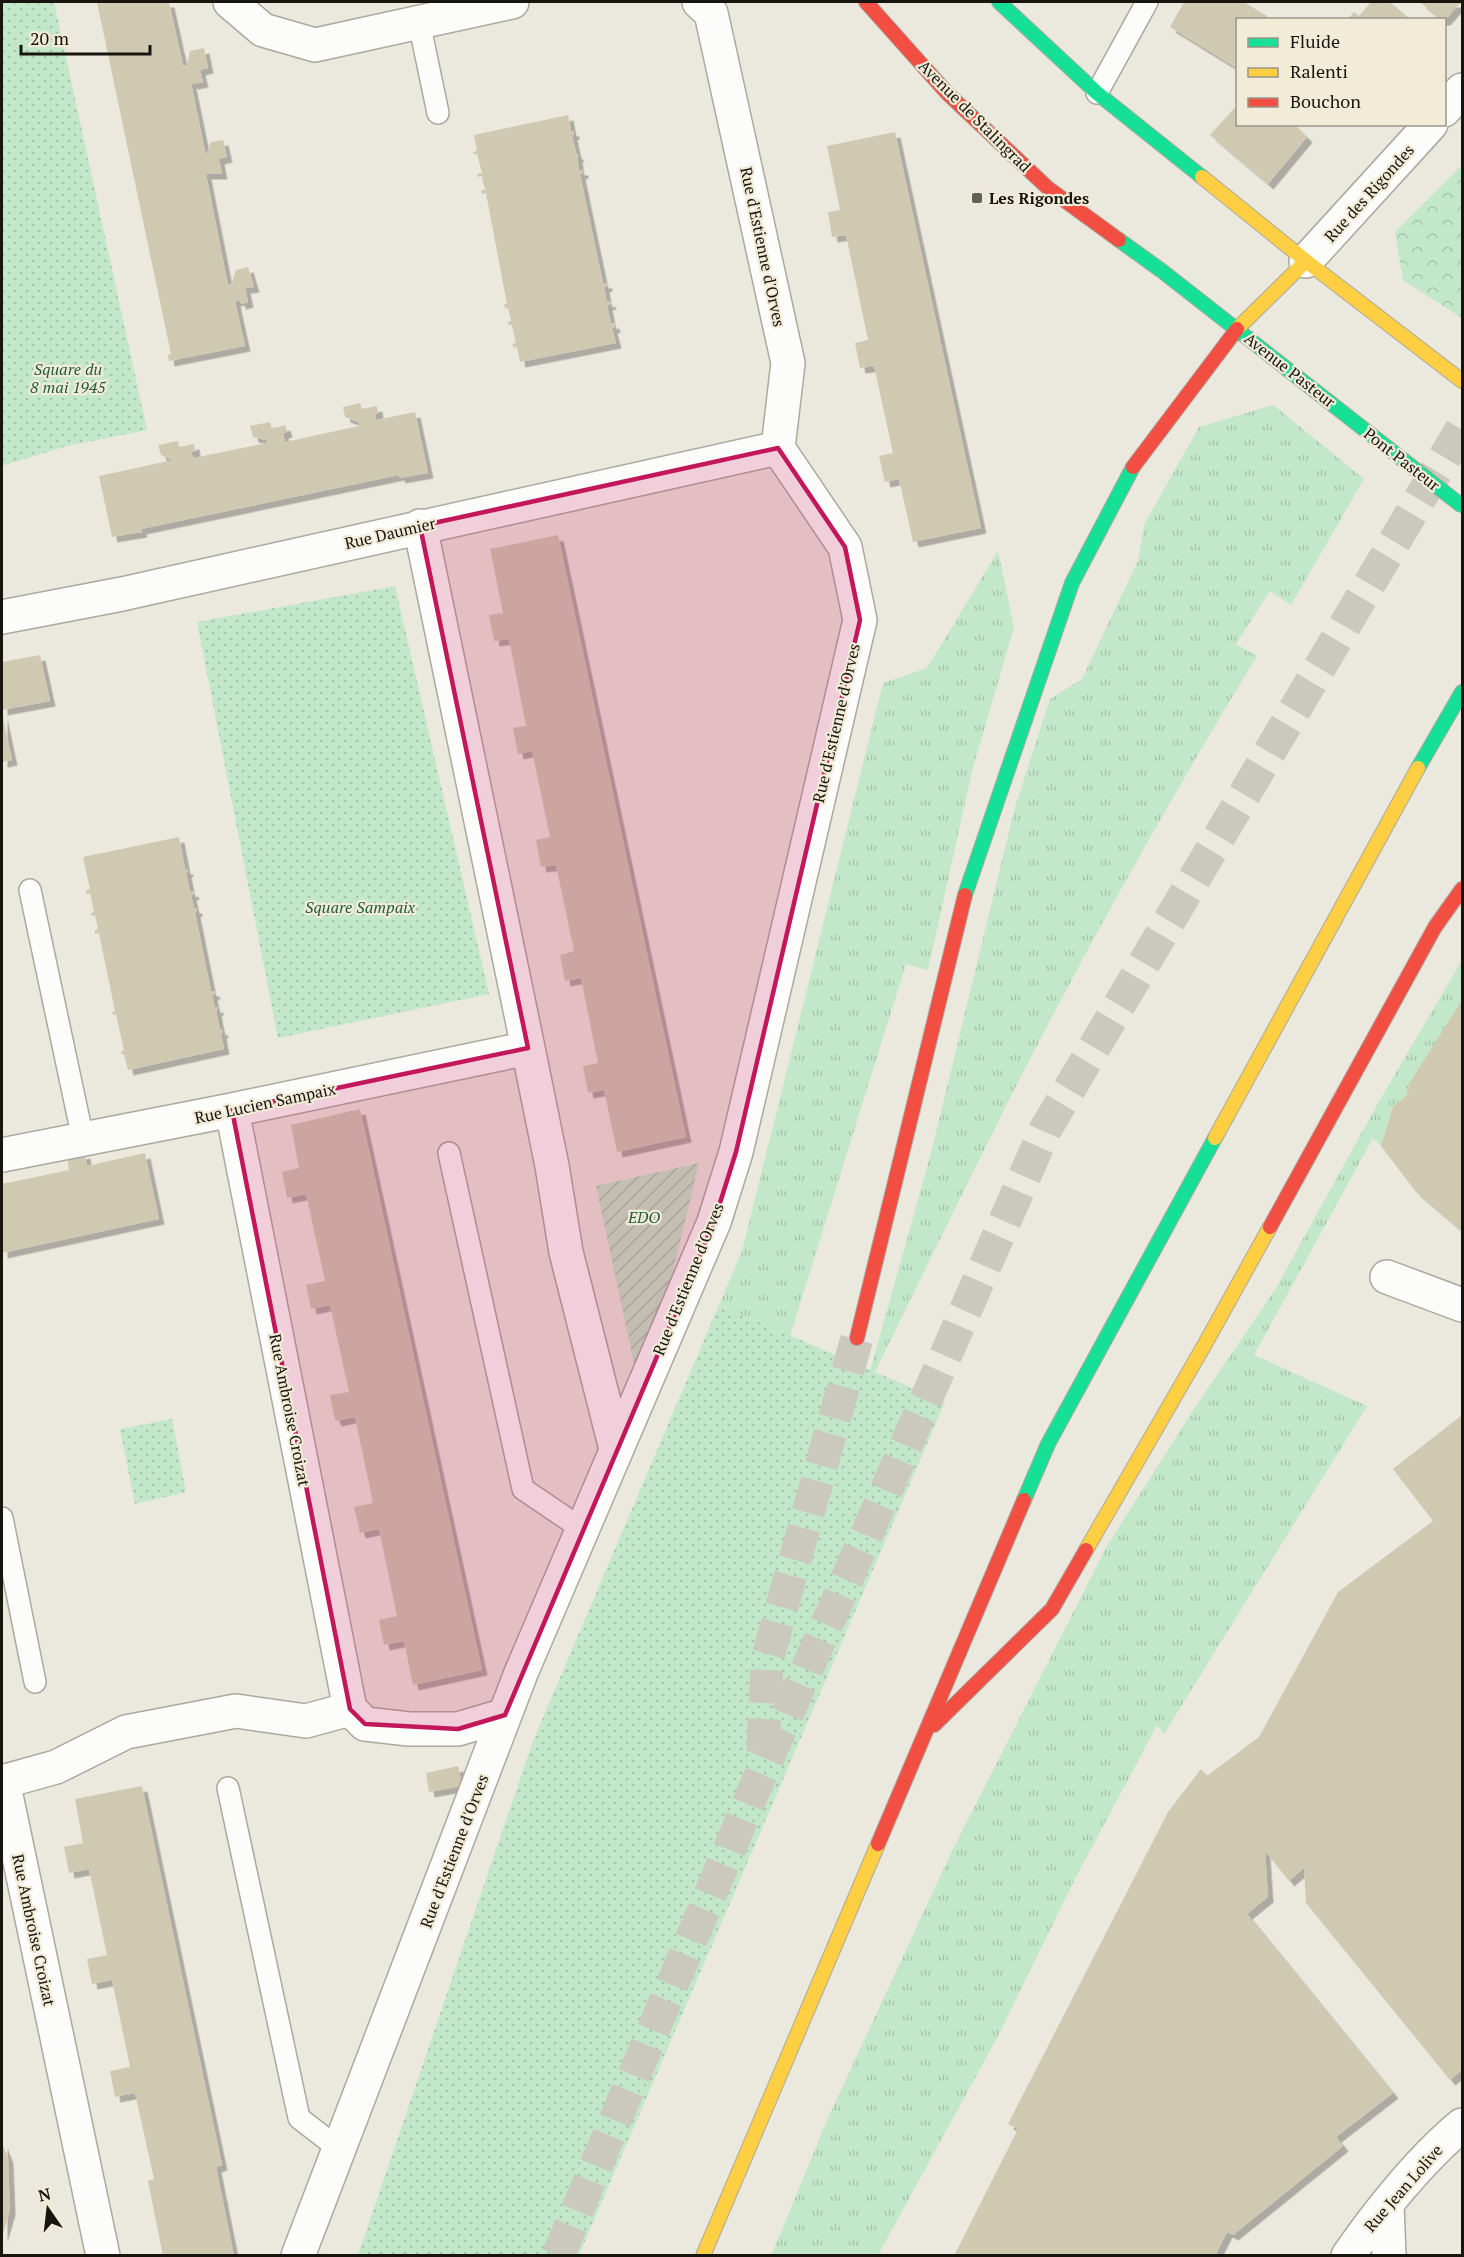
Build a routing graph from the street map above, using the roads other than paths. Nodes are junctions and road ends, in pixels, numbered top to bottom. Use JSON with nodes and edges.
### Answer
{"nodes":[{"id":1,"x":230,"y":2,"type":"edge"},
{"id":2,"x":512,"y":2,"type":"edge"},
{"id":3,"x":699,"y":2,"type":"edge"},
{"id":4,"x":866,"y":2,"type":"edge"},
{"id":5,"x":999,"y":2,"type":"edge"},
{"id":6,"x":1147,"y":2,"type":"edge"},
{"id":7,"x":419,"y":22,"type":"junction"},
{"id":8,"x":1462,"y":90,"type":"edge"},
{"id":9,"x":1097,"y":93,"type":"junction"},
{"id":10,"x":1446,"y":108,"type":"edge"},
{"id":11,"x":438,"y":113,"type":"dead end"},
{"id":12,"x":1429,"y":126,"type":"edge"},
{"id":13,"x":1306,"y":261,"type":"junction"},
{"id":14,"x":1237,"y":328,"type":"junction"},
{"id":15,"x":1462,"y":381,"type":"edge"},
{"id":16,"x":1342,"y":412,"type":"joint"},
{"id":17,"x":778,"y":448,"type":"junction"},
{"id":18,"x":1462,"y":506,"type":"edge"},
{"id":19,"x":420,"y":526,"type":"junction"},
{"id":20,"x":2,"y":617,"type":"edge"},
{"id":21,"x":1462,"y":692,"type":"edge"},
{"id":22,"x":1462,"y":889,"type":"edge"},
{"id":23,"x":30,"y":890,"type":"dead end"},
{"id":24,"x":528,"y":1048,"type":"junction"},
{"id":25,"x":232,"y":1110,"type":"junction"},
{"id":26,"x":83,"y":1139,"type":"junction"},
{"id":27,"x":449,"y":1153,"type":"dead end"},
{"id":28,"x":2,"y":1155,"type":"edge"},
{"id":29,"x":1387,"y":1276,"type":"dead end"},
{"id":30,"x":1462,"y":1305,"type":"edge"},
{"id":31,"x":857,"y":1338,"type":"tunnel mouth"},
{"id":32,"x":616,"y":1449,"type":"junction"},
{"id":33,"x":2,"y":1518,"type":"edge"},
{"id":34,"x":582,"y":1529,"type":"junction"},
{"id":35,"x":35,"y":1682,"type":"dead end"},
{"id":36,"x":350,"y":1709,"type":"junction"},
{"id":37,"x":505,"y":1715,"type":"junction"},
{"id":38,"x":922,"y":1737,"type":"junction"},
{"id":39,"x":2,"y":1781,"type":"edge"},
{"id":40,"x":228,"y":1788,"type":"dead end"},
{"id":41,"x":1462,"y":2125,"type":"edge"},
{"id":42,"x":339,"y":2149,"type":"junction"},
{"id":43,"x":1387,"y":2205,"type":"junction"},
{"id":44,"x":103,"y":2256,"type":"edge"},
{"id":45,"x":298,"y":2256,"type":"edge"},
{"id":46,"x":703,"y":2256,"type":"edge"},
{"id":47,"x":1348,"y":2256,"type":"edge"},
{"id":48,"x":1389,"y":2256,"type":"edge"}],
"edges":[{"from":1,"to":7,"type":"street"},
{"from":2,"to":7,"type":"street"},
{"from":3,"to":17,"type":"street","name":"Rue d'Estienne d'Orves"},
{"from":4,"to":14,"type":"main road","name":"Avenue de Stalingrad"},
{"from":5,"to":9,"type":"main road"},
{"from":6,"to":9,"type":"lane"},
{"from":7,"to":11,"type":"lane"},
{"from":8,"to":10,"type":"street"},
{"from":9,"to":13,"type":"main road"},
{"from":12,"to":13,"type":"street","name":"Rue des Rigondes"},
{"from":13,"to":14,"type":"main road"},
{"from":13,"to":15,"type":"main road"},
{"from":14,"to":16,"type":"main road","name":"Avenue Pasteur"},
{"from":14,"to":31,"type":"main road"},
{"from":16,"to":18,"type":"main road","name":"Pont Pasteur","bridge":true},
{"from":17,"to":19,"type":"street","name":"Rue Daumier"},
{"from":17,"to":32,"type":"street","name":"Rue d'Estienne d'Orves"},
{"from":19,"to":20,"type":"street","name":"Rue Daumier"},
{"from":19,"to":24,"type":"street"},
{"from":21,"to":38,"type":"main road"},
{"from":22,"to":38,"type":"main road"},
{"from":23,"to":26,"type":"lane"},
{"from":24,"to":25,"type":"street","name":"Rue Lucien Sampaix"},
{"from":24,"to":32,"type":"street"},
{"from":25,"to":26,"type":"street","name":"Rue Lucien Sampaix"},
{"from":25,"to":36,"type":"street","name":"Rue Ambroise Croizat"},
{"from":26,"to":28,"type":"street","name":"Rue Lucien Sampaix"},
{"from":27,"to":34,"type":"lane"},
{"from":29,"to":30,"type":"street"},
{"from":32,"to":34,"type":"street","name":"Rue d'Estienne d'Orves"},
{"from":33,"to":35,"type":"lane"},
{"from":34,"to":37,"type":"street","name":"Rue d'Estienne d'Orves"},
{"from":36,"to":37,"type":"street"},
{"from":36,"to":39,"type":"street","name":"Rue Ambroise Croizat"},
{"from":37,"to":42,"type":"street","name":"Rue d'Estienne d'Orves"},
{"from":38,"to":46,"type":"main road"},
{"from":39,"to":44,"type":"street","name":"Rue Ambroise Croizat"},
{"from":40,"to":42,"type":"lane"},
{"from":41,"to":43,"type":"street","name":"Rue Jean Lolive"},
{"from":42,"to":45,"type":"street","name":"Rue d'Estienne d'Orves"},
{"from":43,"to":47,"type":"street","name":"Rue Jean Lolive"},
{"from":43,"to":48,"type":"street"}]}
